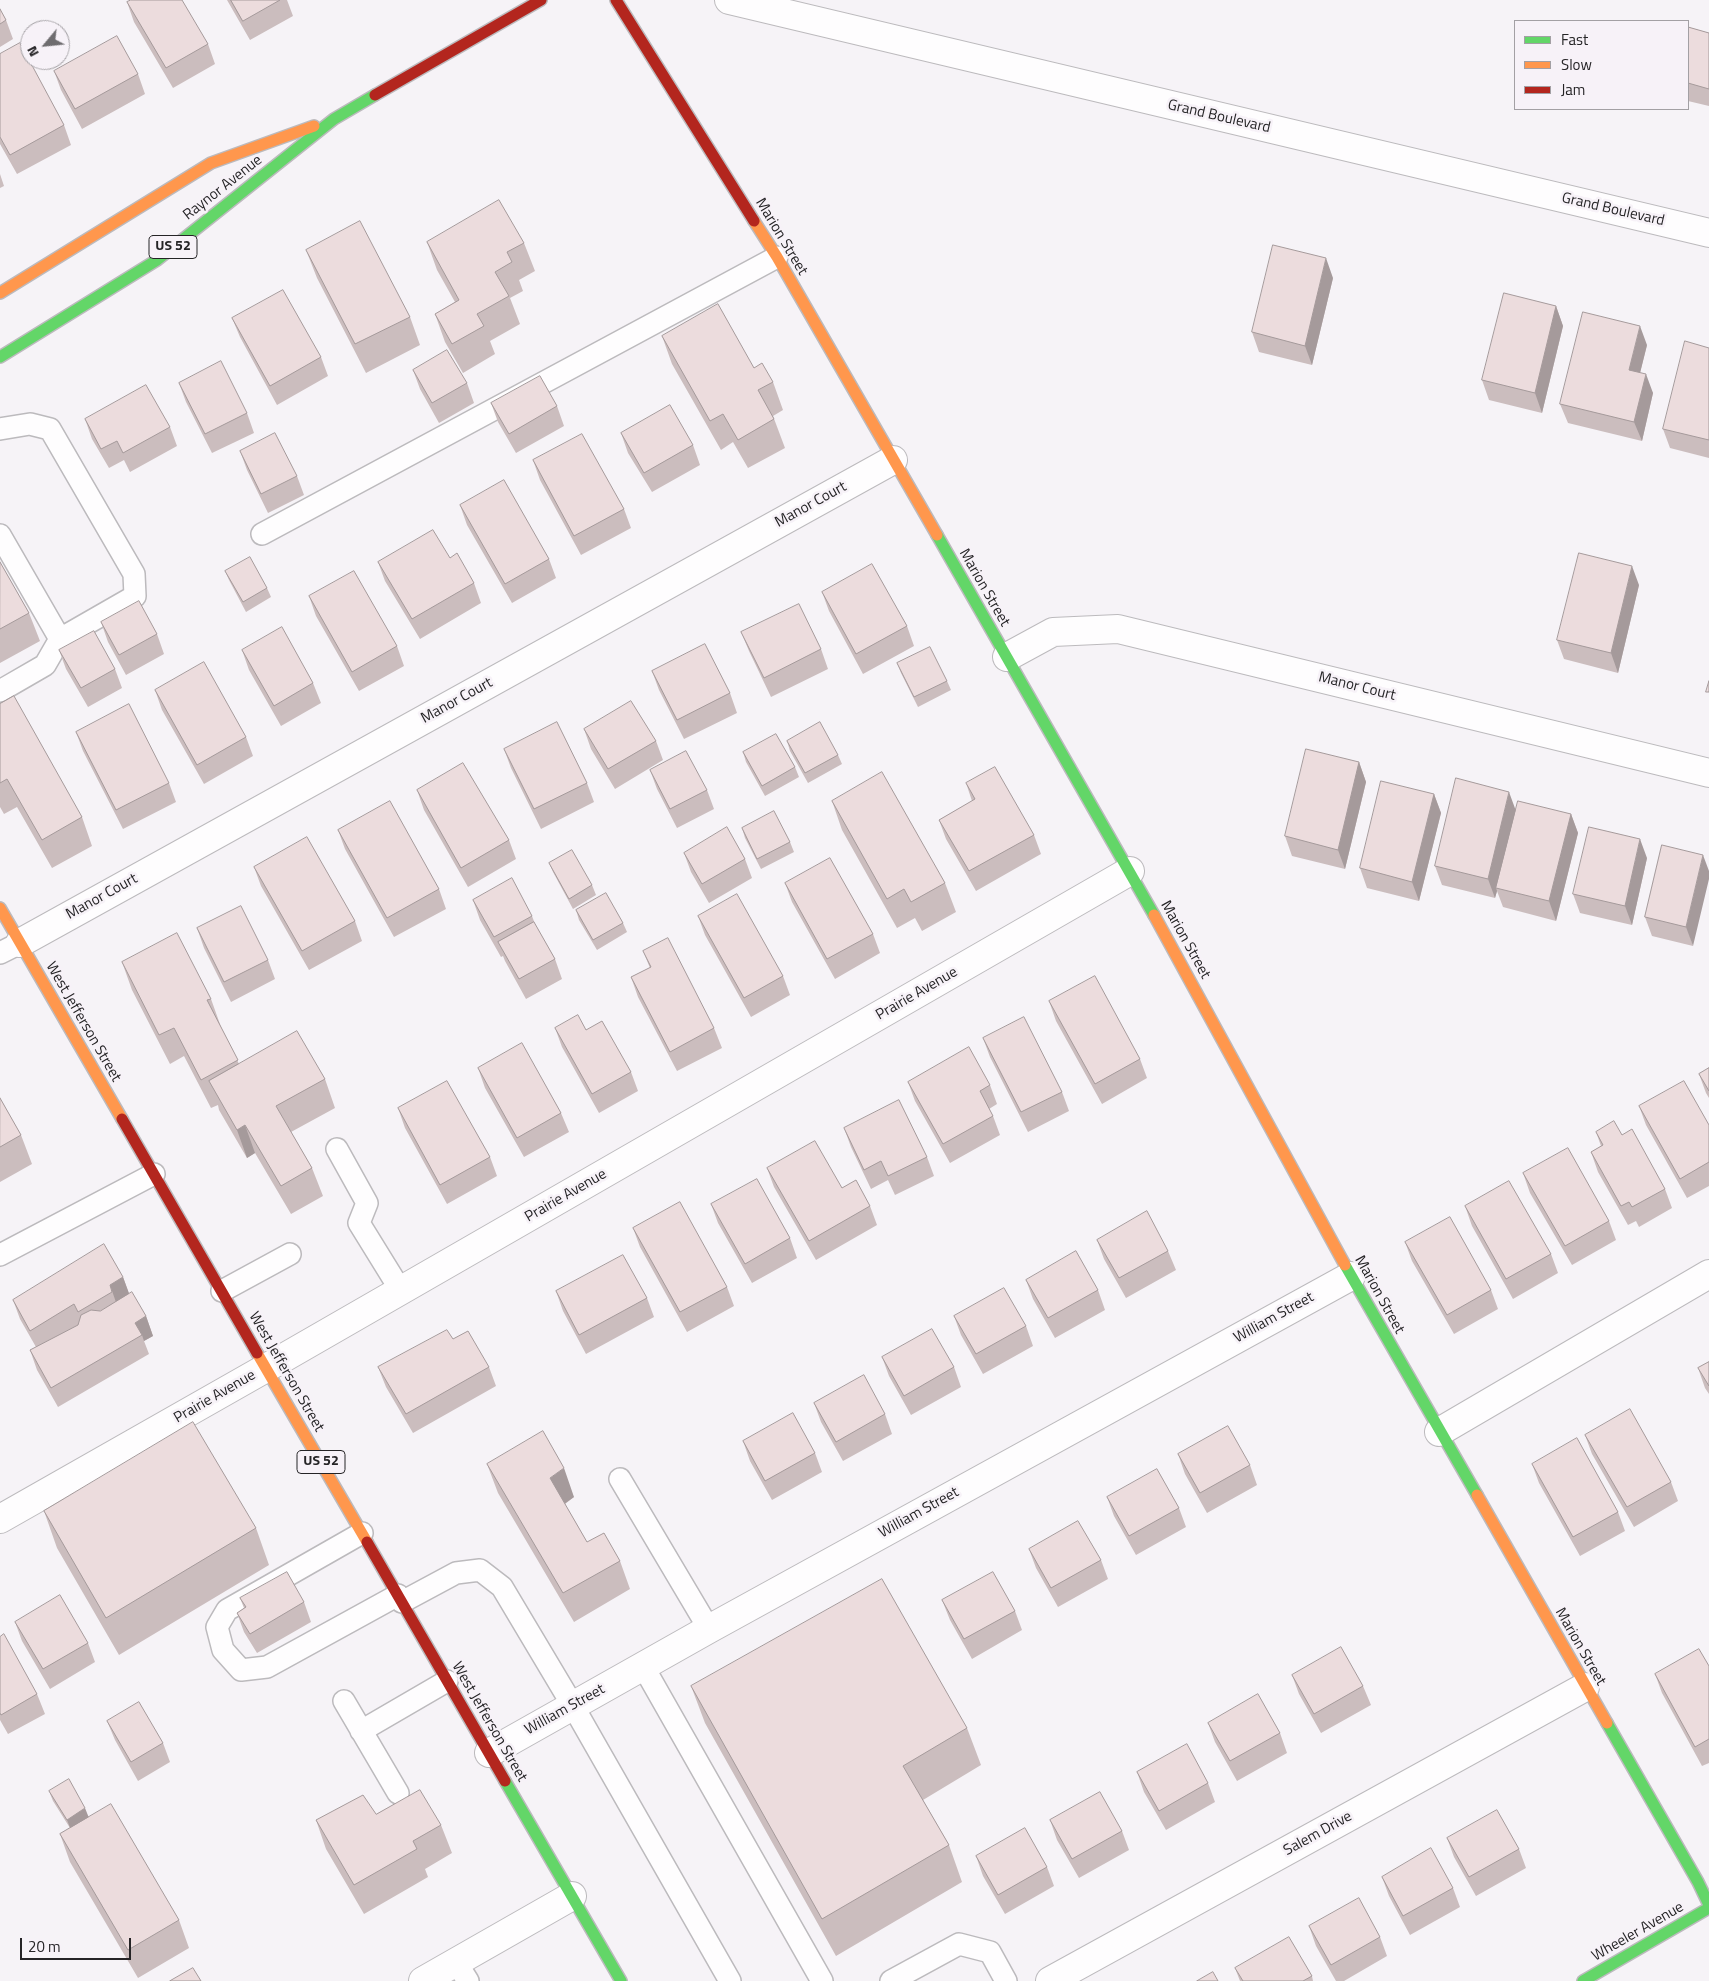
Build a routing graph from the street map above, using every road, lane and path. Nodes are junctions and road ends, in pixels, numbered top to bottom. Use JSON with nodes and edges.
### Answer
{"nodes":[{"id":1,"x":541,"y":0,"type":"edge"},
{"id":2,"x":616,"y":0,"type":"edge"},
{"id":3,"x":729,"y":0,"type":"edge"},
{"id":4,"x":334,"y":119,"type":"junction"},
{"id":5,"x":1709,"y":233,"type":"edge"},
{"id":6,"x":777,"y":257,"type":"junction"},
{"id":7,"x":0,"y":293,"type":"edge"},
{"id":8,"x":0,"y":357,"type":"edge"},
{"id":9,"x":0,"y":430,"type":"edge"},
{"id":10,"x":893,"y":460,"type":"junction"},
{"id":11,"x":262,"y":534,"type":"dead end"},
{"id":12,"x":0,"y":535,"type":"edge"},
{"id":13,"x":60,"y":639,"type":"junction"},
{"id":14,"x":1007,"y":657,"type":"junction"},
{"id":15,"x":0,"y":690,"type":"edge"},
{"id":16,"x":1709,"y":773,"type":"edge"},
{"id":17,"x":1130,"y":871,"type":"junction"},
{"id":18,"x":0,"y":908,"type":"edge"},
{"id":19,"x":10,"y":948,"type":"edge"},
{"id":20,"x":337,"y":1149,"type":"dead end"},
{"id":21,"x":154,"y":1174,"type":"junction"},
{"id":22,"x":290,"y":1254,"type":"dead end"},
{"id":23,"x":0,"y":1255,"type":"edge"},
{"id":24,"x":1709,"y":1274,"type":"edge"},
{"id":25,"x":1351,"y":1276,"type":"junction"},
{"id":26,"x":222,"y":1291,"type":"junction"},
{"id":27,"x":401,"y":1291,"type":"junction"},
{"id":28,"x":266,"y":1368,"type":"junction"},
{"id":29,"x":1439,"y":1432,"type":"junction"},
{"id":30,"x":620,"y":1480,"type":"dead end"},
{"id":31,"x":0,"y":1519,"type":"edge"},
{"id":32,"x":362,"y":1533,"type":"junction"},
{"id":33,"x":400,"y":1598,"type":"junction"},
{"id":34,"x":709,"y":1629,"type":"junction"},
{"id":35,"x":643,"y":1666,"type":"junction"},
{"id":36,"x":448,"y":1681,"type":"junction"},
{"id":37,"x":1586,"y":1687,"type":"junction"},
{"id":38,"x":344,"y":1701,"type":"dead end"},
{"id":39,"x":573,"y":1706,"type":"junction"},
{"id":40,"x":361,"y":1730,"type":"junction"},
{"id":41,"x":489,"y":1753,"type":"junction"},
{"id":42,"x":398,"y":1794,"type":"dead end"},
{"id":43,"x":1709,"y":1875,"type":"edge"},
{"id":44,"x":1698,"y":1882,"type":"junction"},
{"id":45,"x":572,"y":1896,"type":"junction"},
{"id":46,"x":1709,"y":1905,"type":"edge"},
{"id":47,"x":1709,"y":1908,"type":"edge"},
{"id":48,"x":462,"y":1972,"type":"edge"},
{"id":49,"x":423,"y":1981,"type":"edge"},
{"id":50,"x":622,"y":1981,"type":"edge"},
{"id":51,"x":730,"y":1981,"type":"edge"},
{"id":52,"x":822,"y":1981,"type":"edge"},
{"id":53,"x":891,"y":1981,"type":"edge"},
{"id":54,"x":1006,"y":1981,"type":"edge"},
{"id":55,"x":1050,"y":1981,"type":"edge"},
{"id":56,"x":1582,"y":1981,"type":"edge"}],
"edges":[{"from":1,"to":4,"type":"street","name":"Raynor Avenue","number":"US 52"},
{"from":2,"to":6,"type":"street","name":"Marion Street"},
{"from":3,"to":5,"type":"street","name":"Grand Boulevard"},
{"from":4,"to":7,"type":"street","name":"Raynor Avenue","number":"US 52"},
{"from":4,"to":8,"type":"street","name":"Raynor Avenue","number":"US 52"},
{"from":6,"to":10,"type":"street","name":"Marion Street"},
{"from":6,"to":11,"type":"lane"},
{"from":9,"to":13,"type":"lane"},
{"from":10,"to":14,"type":"street","name":"Marion Street"},
{"from":10,"to":19,"type":"street","name":"Manor Court"},
{"from":12,"to":13,"type":"lane"},
{"from":13,"to":15,"type":"lane"},
{"from":14,"to":16,"type":"street","name":"Manor Court"},
{"from":14,"to":17,"type":"street","name":"Marion Street"},
{"from":17,"to":25,"type":"street","name":"Marion Street"},
{"from":17,"to":27,"type":"street","name":"Prairie Avenue"},
{"from":18,"to":19,"type":"street","name":"West Jefferson Street","number":"US 52"},
{"from":19,"to":21,"type":"street","name":"West Jefferson Street","number":"US 52"},
{"from":20,"to":27,"type":"lane"},
{"from":21,"to":23,"type":"lane"},
{"from":21,"to":26,"type":"street","name":"West Jefferson Street","number":"US 52"},
{"from":22,"to":26,"type":"lane"},
{"from":24,"to":29,"type":"street"},
{"from":25,"to":29,"type":"street","name":"Marion Street"},
{"from":25,"to":34,"type":"street","name":"William Street"},
{"from":26,"to":28,"type":"street","name":"West Jefferson Street","number":"US 52"},
{"from":27,"to":28,"type":"street","name":"Prairie Avenue"},
{"from":28,"to":31,"type":"street","name":"Prairie Avenue"},
{"from":28,"to":32,"type":"street","name":"West Jefferson Street","number":"US 52"},
{"from":29,"to":37,"type":"street","name":"Marion Street"},
{"from":30,"to":34,"type":"lane"},
{"from":32,"to":33,"type":"street","name":"West Jefferson Street","number":"US 52"},
{"from":32,"to":33,"type":"lane"},
{"from":33,"to":36,"type":"street","name":"West Jefferson Street","number":"US 52"},
{"from":33,"to":39,"type":"lane"},
{"from":34,"to":35,"type":"street","name":"William Street"},
{"from":35,"to":39,"type":"street","name":"William Street"},
{"from":35,"to":52,"type":"lane"},
{"from":36,"to":40,"type":"lane"},
{"from":36,"to":41,"type":"street","name":"West Jefferson Street","number":"US 52"},
{"from":37,"to":44,"type":"street","name":"Marion Street"},
{"from":37,"to":55,"type":"street","name":"Salem Drive"},
{"from":38,"to":40,"type":"lane"},
{"from":39,"to":41,"type":"street","name":"William Street"},
{"from":39,"to":51,"type":"lane"},
{"from":40,"to":42,"type":"lane"},
{"from":41,"to":45,"type":"street","name":"West Jefferson Street","number":"US 52"},
{"from":43,"to":44,"type":"street"},
{"from":44,"to":46,"type":"street","name":"Marion Street"},
{"from":45,"to":48,"type":"street"},
{"from":45,"to":50,"type":"street","name":"West Jefferson Street","number":"US 52"},
{"from":47,"to":56,"type":"street","name":"Wheeler Avenue"},
{"from":48,"to":49,"type":"street"},
{"from":53,"to":54,"type":"lane"}]}
